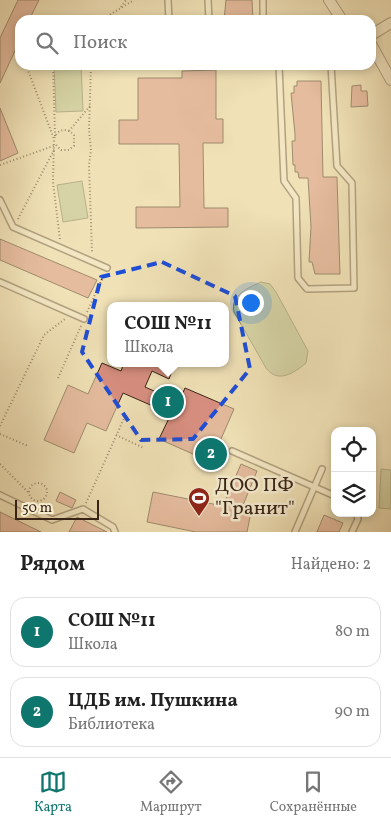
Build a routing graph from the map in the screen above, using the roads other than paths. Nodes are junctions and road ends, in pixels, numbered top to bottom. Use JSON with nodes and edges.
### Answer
{"nodes":[{"id":1,"x":168,"y":0,"type":"edge"},
{"id":2,"x":208,"y":0,"type":"edge"},
{"id":3,"x":263,"y":0,"type":"edge"},
{"id":4,"x":329,"y":0,"type":"edge"},
{"id":5,"x":168,"y":15,"type":"edge"},
{"id":6,"x":209,"y":15,"type":"edge"},
{"id":7,"x":263,"y":15,"type":"edge"},
{"id":8,"x":339,"y":15,"type":"edge"},
{"id":9,"x":391,"y":23,"type":"edge"},
{"id":10,"x":376,"y":32,"type":"edge"},
{"id":11,"x":376,"y":53,"type":"edge"},
{"id":12,"x":279,"y":70,"type":"edge"},
{"id":13,"x":331,"y":70,"type":"edge"},
{"id":14,"x":391,"y":80,"type":"edge"},
{"id":15,"x":0,"y":200,"type":"edge"},
{"id":16,"x":107,"y":268,"type":"road end"},
{"id":17,"x":0,"y":282,"type":"edge"},
{"id":18,"x":84,"y":319,"type":"road end"},
{"id":19,"x":232,"y":451,"type":"dead end"},
{"id":20,"x":322,"y":469,"type":"dead end"},
{"id":21,"x":314,"y":487,"type":"junction"},
{"id":22,"x":331,"y":494,"type":"edge"},
{"id":23,"x":0,"y":495,"type":"edge"},
{"id":24,"x":357,"y":517,"type":"edge"},
{"id":25,"x":115,"y":532,"type":"edge"},
{"id":26,"x":295,"y":532,"type":"edge"},
{"id":27,"x":352,"y":532,"type":"edge"}],
"edges":[{"from":1,"to":5,"type":"lane"},
{"from":2,"to":6,"type":"lane"},
{"from":3,"to":7,"type":"lane"},
{"from":4,"to":8,"type":"street"},
{"from":9,"to":10,"type":"street"},
{"from":11,"to":14,"type":"street"},
{"from":12,"to":13,"type":"lane"},
{"from":15,"to":16,"type":"lane"},
{"from":17,"to":18,"type":"lane"},
{"from":19,"to":21,"type":"lane"},
{"from":20,"to":21,"type":"lane"},
{"from":21,"to":22,"type":"lane"},
{"from":21,"to":26,"type":"lane"},
{"from":23,"to":25,"type":"lane"},
{"from":24,"to":27,"type":"lane"}]}
